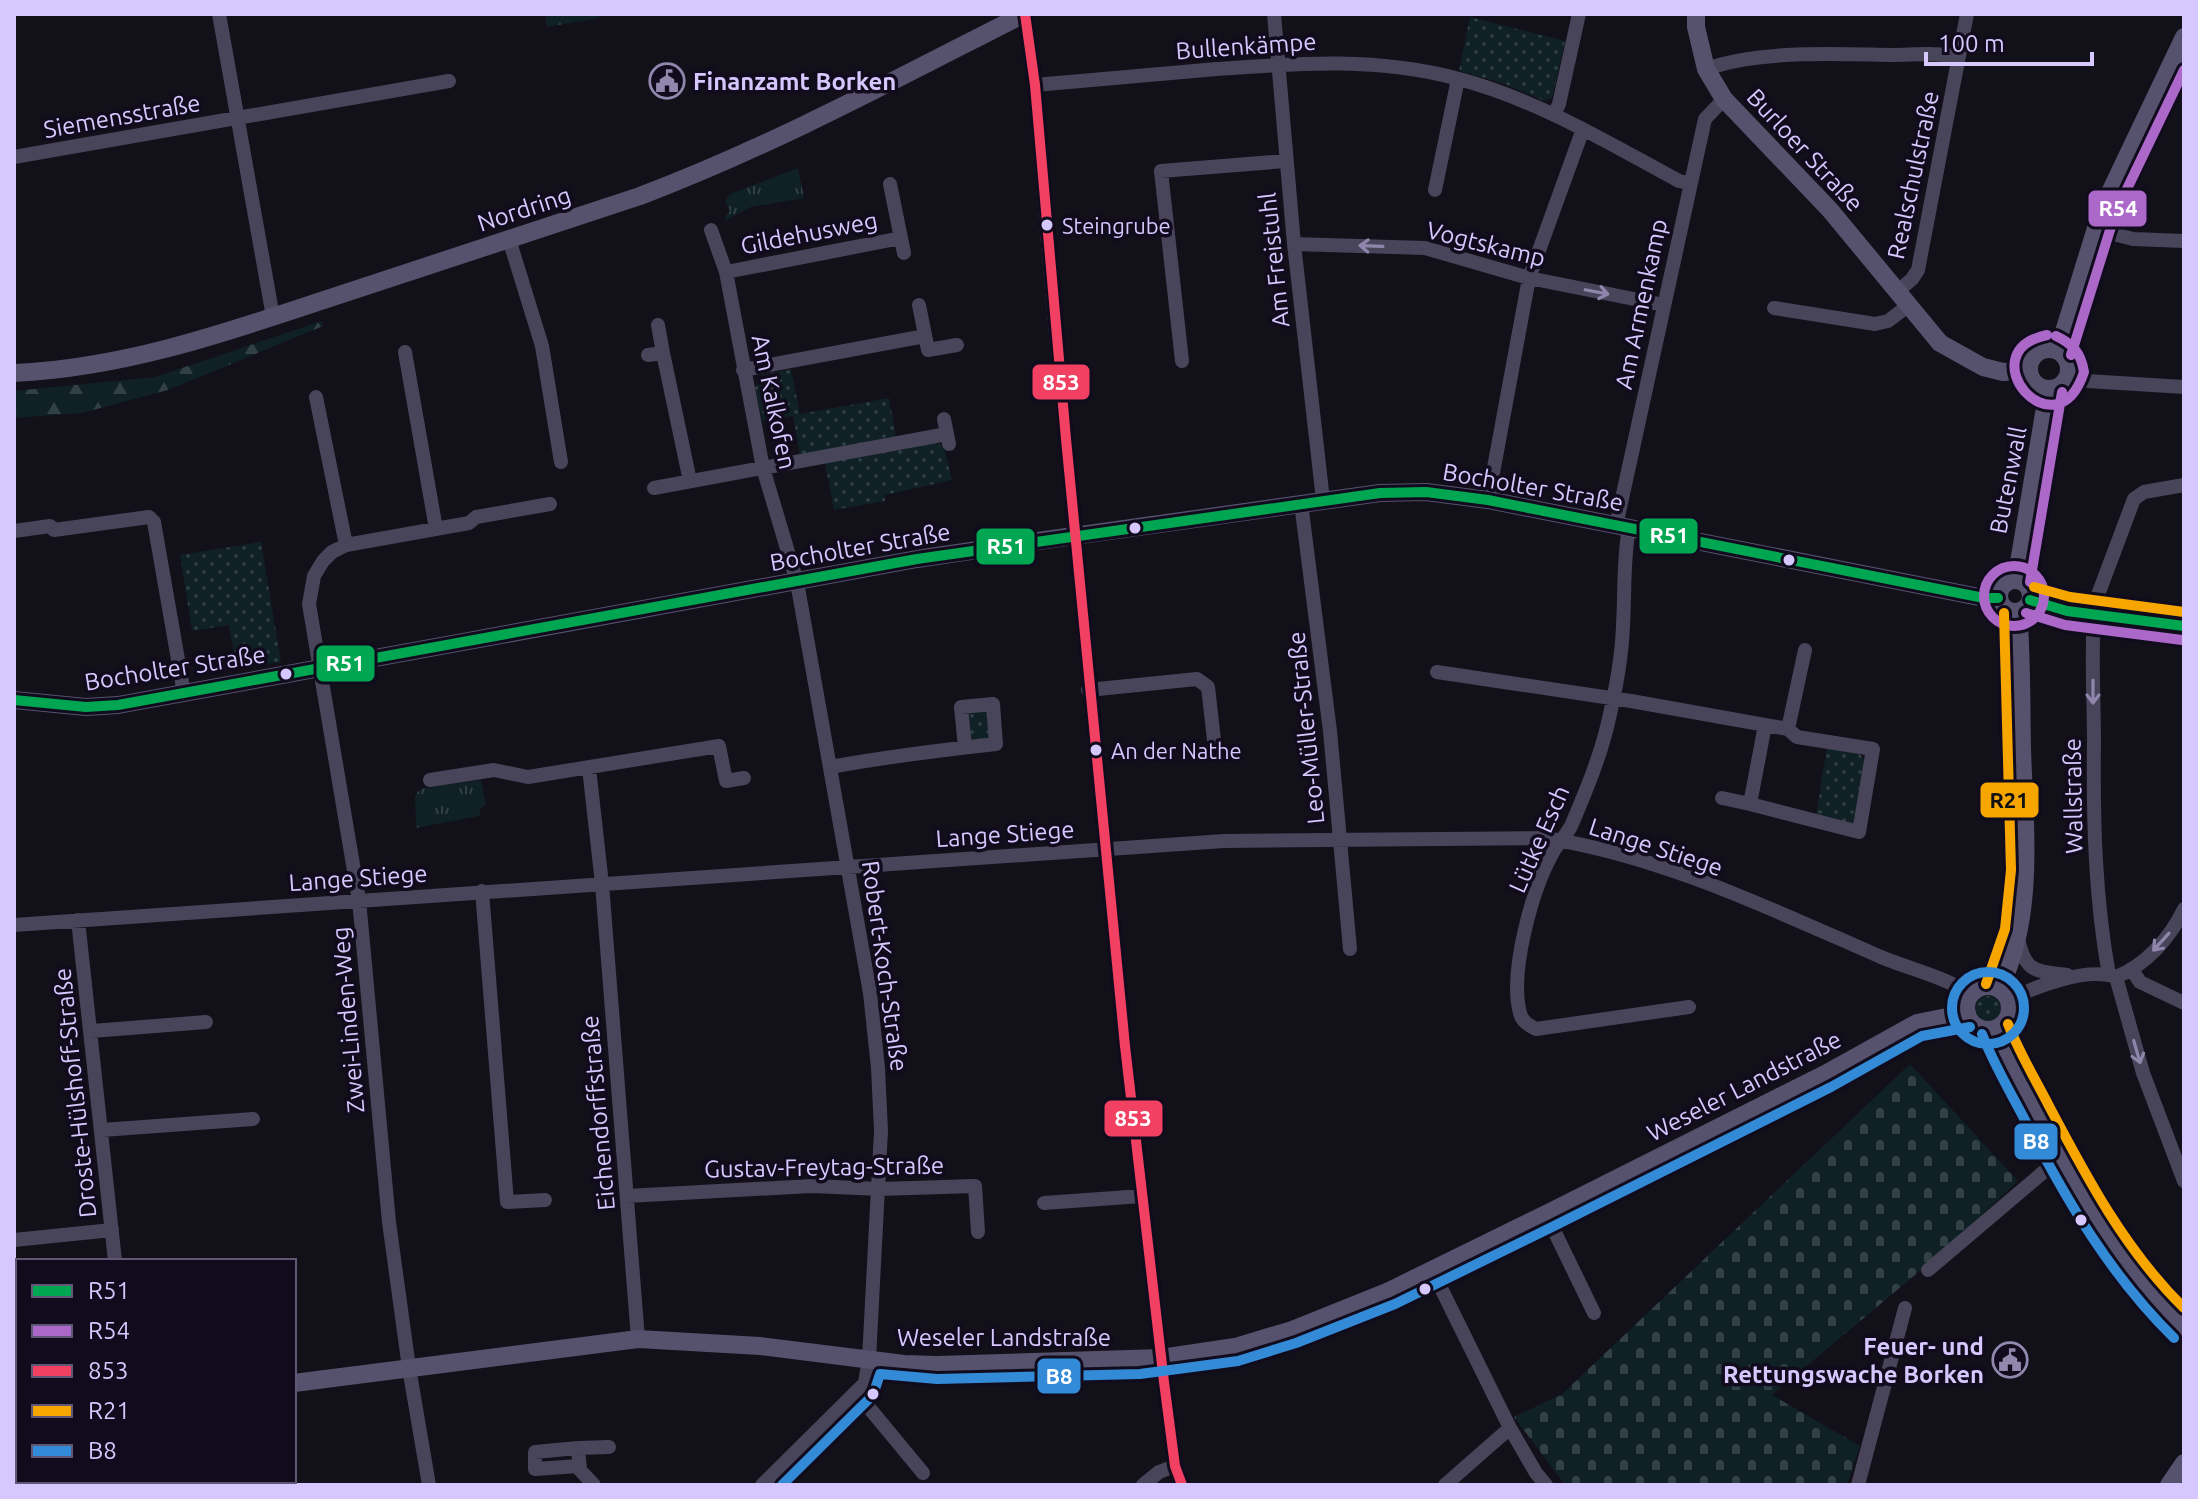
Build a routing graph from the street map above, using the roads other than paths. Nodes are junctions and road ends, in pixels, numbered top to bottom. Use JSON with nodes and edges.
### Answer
{"nodes":[{"id":1,"x":219,"y":14,"type":"edge"},
{"id":2,"x":1024,"y":14,"type":"edge"},
{"id":3,"x":1274,"y":14,"type":"edge"},
{"id":4,"x":1579,"y":14,"type":"edge"},
{"id":5,"x":1696,"y":14,"type":"edge"},
{"id":6,"x":1967,"y":14,"type":"edge"},
{"id":7,"x":2184,"y":37,"type":"edge"},
{"id":8,"x":1959,"y":57,"type":"junction"},
{"id":9,"x":1278,"y":64,"type":"junction"},
{"id":10,"x":1706,"y":69,"type":"junction"},
{"id":11,"x":1458,"y":79,"type":"junction"},
{"id":12,"x":449,"y":81,"type":"dead end"},
{"id":13,"x":1035,"y":85,"type":"junction"},
{"id":14,"x":1724,"y":99,"type":"junction"},
{"id":15,"x":1554,"y":115,"type":"junction"},
{"id":16,"x":237,"y":119,"type":"junction"},
{"id":17,"x":1583,"y":129,"type":"junction"},
{"id":18,"x":14,"y":157,"type":"edge"},
{"id":19,"x":1286,"y":161,"type":"junction"},
{"id":20,"x":1689,"y":183,"type":"junction"},
{"id":21,"x":890,"y":184,"type":"dead end"},
{"id":22,"x":1435,"y":190,"type":"dead end"},
{"id":23,"x":2094,"y":229,"type":"junction"},
{"id":24,"x":711,"y":230,"type":"dead end"},
{"id":25,"x":509,"y":239,"type":"junction"},
{"id":26,"x":2184,"y":241,"type":"edge"},
{"id":27,"x":1294,"y":244,"type":"junction"},
{"id":28,"x":726,"y":272,"type":"junction"},
{"id":29,"x":1529,"y":278,"type":"junction"},
{"id":30,"x":1903,"y":298,"type":"junction"},
{"id":31,"x":919,"y":305,"type":"dead end"},
{"id":32,"x":1664,"y":305,"type":"junction"},
{"id":33,"x":1774,"y":308,"type":"dead end"},
{"id":34,"x":273,"y":317,"type":"junction"},
{"id":35,"x":658,"y":325,"type":"dead end"},
{"id":36,"x":925,"y":336,"type":"junction"},
{"id":37,"x":957,"y":345,"type":"dead end"},
{"id":38,"x":2058,"y":351,"type":"junction"},
{"id":39,"x":405,"y":352,"type":"dead end"},
{"id":40,"x":1182,"y":361,"type":"dead end"},
{"id":41,"x":743,"y":370,"type":"junction"},
{"id":42,"x":2029,"y":370,"type":"junction"},
{"id":43,"x":14,"y":373,"type":"edge"},
{"id":44,"x":2068,"y":376,"type":"junction"},
{"id":45,"x":2184,"y":387,"type":"edge"},
{"id":46,"x":2048,"y":390,"type":"junction"},
{"id":47,"x":316,"y":397,"type":"dead end"},
{"id":48,"x":947,"y":433,"type":"dead end"},
{"id":49,"x":561,"y":462,"type":"dead end"},
{"id":50,"x":763,"y":468,"type":"junction"},
{"id":51,"x":690,"y":481,"type":"junction"},
{"id":52,"x":2184,"y":485,"type":"edge"},
{"id":53,"x":654,"y":488,"type":"dead end"},
{"id":54,"x":1323,"y":500,"type":"junction"},
{"id":55,"x":1488,"y":500,"type":"junction"},
{"id":56,"x":1301,"y":503,"type":"junction"},
{"id":57,"x":550,"y":504,"type":"dead end"},
{"id":58,"x":1623,"y":527,"type":"junction"},
{"id":59,"x":436,"y":529,"type":"junction"},
{"id":60,"x":14,"y":531,"type":"edge"},
{"id":61,"x":1073,"y":537,"type":"junction"},
{"id":62,"x":346,"y":545,"type":"junction"},
{"id":63,"x":2016,"y":580,"type":"junction"},
{"id":64,"x":797,"y":582,"type":"junction"},
{"id":65,"x":1998,"y":598,"type":"junction"},
{"id":66,"x":2024,"y":606,"type":"junction"},
{"id":67,"x":2094,"y":614,"type":"junction"},
{"id":68,"x":2184,"y":626,"type":"edge"},
{"id":69,"x":1805,"y":650,"type":"dead end"},
{"id":70,"x":320,"y":670,"type":"junction"},
{"id":71,"x":1437,"y":672,"type":"dead end"},
{"id":72,"x":1088,"y":690,"type":"junction"},
{"id":73,"x":184,"y":694,"type":"junction"},
{"id":74,"x":1614,"y":699,"type":"junction"},
{"id":75,"x":14,"y":700,"type":"edge"},
{"id":76,"x":1765,"y":725,"type":"junction"},
{"id":77,"x":1788,"y":729,"type":"junction"},
{"id":78,"x":1214,"y":740,"type":"dead end"},
{"id":79,"x":965,"y":747,"type":"dead end"},
{"id":80,"x":830,"y":767,"type":"junction"},
{"id":81,"x":589,"y":768,"type":"junction"},
{"id":82,"x":744,"y":778,"type":"dead end"},
{"id":83,"x":430,"y":780,"type":"dead end"},
{"id":84,"x":1722,"y":798,"type":"dead end"},
{"id":85,"x":1750,"y":804,"type":"junction"},
{"id":86,"x":1340,"y":840,"type":"junction"},
{"id":87,"x":1562,"y":841,"type":"junction"},
{"id":88,"x":1105,"y":849,"type":"junction"},
{"id":89,"x":849,"y":866,"type":"junction"},
{"id":90,"x":602,"y":884,"type":"junction"},
{"id":91,"x":482,"y":891,"type":"junction"},
{"id":92,"x":359,"y":900,"type":"junction"},
{"id":93,"x":2184,"y":909,"type":"edge"},
{"id":94,"x":78,"y":920,"type":"junction"},
{"id":95,"x":14,"y":925,"type":"edge"},
{"id":96,"x":2018,"y":938,"type":"junction"},
{"id":97,"x":1350,"y":949,"type":"dead end"},
{"id":98,"x":2132,"y":970,"type":"junction"},
{"id":99,"x":2113,"y":976,"type":"junction"},
{"id":100,"x":2080,"y":977,"type":"junction"},
{"id":101,"x":1971,"y":994,"type":"junction"},
{"id":102,"x":2004,"y":995,"type":"junction"},
{"id":103,"x":2184,"y":1003,"type":"edge"},
{"id":104,"x":1689,"y":1007,"type":"dead end"},
{"id":105,"x":1967,"y":1013,"type":"junction"},
{"id":106,"x":206,"y":1022,"type":"dead end"},
{"id":107,"x":1995,"y":1029,"type":"junction"},
{"id":108,"x":92,"y":1031,"type":"junction"},
{"id":109,"x":253,"y":1119,"type":"dead end"},
{"id":110,"x":102,"y":1130,"type":"junction"},
{"id":111,"x":2060,"y":1158,"type":"junction"},
{"id":112,"x":2184,"y":1181,"type":"edge"},
{"id":113,"x":880,"y":1189,"type":"junction"},
{"id":114,"x":627,"y":1196,"type":"junction"},
{"id":115,"x":1142,"y":1196,"type":"junction"},
{"id":116,"x":545,"y":1200,"type":"dead end"},
{"id":117,"x":1044,"y":1203,"type":"dead end"},
{"id":118,"x":1546,"y":1214,"type":"junction"},
{"id":119,"x":112,"y":1230,"type":"junction"},
{"id":120,"x":978,"y":1232,"type":"dead end"},
{"id":121,"x":14,"y":1240,"type":"edge"},
{"id":122,"x":115,"y":1259,"type":"edge"},
{"id":123,"x":1432,"y":1270,"type":"junction"},
{"id":124,"x":1928,"y":1270,"type":"dead end"},
{"id":125,"x":1905,"y":1308,"type":"dead end"},
{"id":126,"x":1594,"y":1313,"type":"dead end"},
{"id":127,"x":2184,"y":1328,"type":"edge"},
{"id":128,"x":638,"y":1339,"type":"junction"},
{"id":129,"x":1161,"y":1358,"type":"junction"},
{"id":130,"x":869,"y":1359,"type":"junction"},
{"id":131,"x":409,"y":1368,"type":"junction"},
{"id":132,"x":296,"y":1383,"type":"edge"},
{"id":133,"x":856,"y":1392,"type":"junction"},
{"id":134,"x":1510,"y":1428,"type":"junction"},
{"id":135,"x":609,"y":1447,"type":"dead end"},
{"id":136,"x":578,"y":1448,"type":"junction"},
{"id":137,"x":579,"y":1466,"type":"junction"},
{"id":138,"x":1175,"y":1466,"type":"junction"},
{"id":139,"x":923,"y":1473,"type":"dead end"},
{"id":140,"x":429,"y":1485,"type":"edge"},
{"id":141,"x":594,"y":1485,"type":"edge"},
{"id":142,"x":762,"y":1485,"type":"edge"},
{"id":143,"x":1143,"y":1485,"type":"edge"},
{"id":144,"x":1182,"y":1485,"type":"edge"},
{"id":145,"x":1445,"y":1485,"type":"edge"},
{"id":146,"x":1546,"y":1485,"type":"edge"},
{"id":147,"x":1858,"y":1485,"type":"edge"}],
"edges":[{"from":1,"to":16,"type":"street","name":"Siemensstraße"},
{"from":2,"to":13,"type":"street"},
{"from":2,"to":25,"type":"street","name":"Nordring"},
{"from":3,"to":9,"type":"street","name":"Am Freistuhl"},
{"from":4,"to":15,"type":"street"},
{"from":5,"to":10,"type":"street","name":"Burloer Straße"},
{"from":6,"to":8,"type":"street","name":"Realschulstraße"},
{"from":7,"to":23,"type":"street"},
{"from":8,"to":10,"type":"street"},
{"from":8,"to":30,"type":"street","name":"Realschulstraße"},
{"from":9,"to":11,"type":"street","name":"Bullenkämpe"},
{"from":9,"to":13,"type":"street","name":"Bullenkämpe"},
{"from":9,"to":19,"type":"street","name":"Am Freistuhl"},
{"from":10,"to":14,"type":"street","name":"Burloer Straße"},
{"from":11,"to":15,"type":"street","name":"Bullenkämpe"},
{"from":11,"to":22,"type":"street"},
{"from":12,"to":16,"type":"street","name":"Siemensstraße"},
{"from":13,"to":61,"type":"street"},
{"from":14,"to":20,"type":"street","name":"Am Armenkamp"},
{"from":14,"to":30,"type":"street","name":"Burloer Straße"},
{"from":15,"to":17,"type":"street","name":"Bullenkämpe"},
{"from":16,"to":18,"type":"street","name":"Siemensstraße"},
{"from":16,"to":34,"type":"street","name":"Siemensstraße"},
{"from":17,"to":20,"type":"street","name":"Bullenkämpe"},
{"from":17,"to":29,"type":"street"},
{"from":19,"to":27,"type":"street","name":"Am Freistuhl"},
{"from":19,"to":40,"type":"street"},
{"from":20,"to":32,"type":"street","name":"Am Armenkamp"},
{"from":21,"to":28,"type":"street","name":"Gildehusweg"},
{"from":23,"to":26,"type":"street"},
{"from":23,"to":38,"type":"street"},
{"from":24,"to":28,"type":"street","name":"Am Kalkofen"},
{"from":25,"to":34,"type":"street","name":"Nordring"},
{"from":25,"to":49,"type":"street"},
{"from":29,"to":27,"type":"street","name":"Vogtskamp","one_way":true},
{"from":27,"to":54,"type":"street","name":"Am Freistuhl"},
{"from":28,"to":41,"type":"street","name":"Am Kalkofen"},
{"from":29,"to":32,"type":"street","name":"Vogtskamp","one_way":true},
{"from":29,"to":55,"type":"street"},
{"from":30,"to":33,"type":"street"},
{"from":30,"to":42,"type":"street","name":"Burloer Straße"},
{"from":31,"to":36,"type":"street"},
{"from":32,"to":58,"type":"street","name":"Am Armenkamp"},
{"from":34,"to":43,"type":"street","name":"Nordring"},
{"from":35,"to":51,"type":"street"},
{"from":36,"to":37,"type":"street"},
{"from":36,"to":41,"type":"street"},
{"from":38,"to":42,"type":"street"},
{"from":38,"to":44,"type":"street"},
{"from":39,"to":59,"type":"street"},
{"from":41,"to":50,"type":"street","name":"Am Kalkofen"},
{"from":42,"to":46,"type":"street"},
{"from":44,"to":45,"type":"street"},
{"from":44,"to":46,"type":"street"},
{"from":46,"to":63,"type":"street","name":"Butenwall"},
{"from":47,"to":62,"type":"street"},
{"from":48,"to":50,"type":"street"},
{"from":50,"to":51,"type":"street"},
{"from":50,"to":64,"type":"street","name":"Am Kalkofen"},
{"from":51,"to":53,"type":"street"},
{"from":52,"to":67,"type":"street","name":"Wallstraße"},
{"from":54,"to":55,"type":"street","name":"Bocholter Straße"},
{"from":54,"to":56,"type":"street","name":"Bocholter Straße"},
{"from":55,"to":58,"type":"street","name":"Bocholter Straße"},
{"from":56,"to":61,"type":"street","name":"Bocholter Straße"},
{"from":56,"to":86,"type":"street","name":"Leo-Müller-Straße"},
{"from":57,"to":59,"type":"street"},
{"from":58,"to":65,"type":"street","name":"Bocholter Straße"},
{"from":58,"to":74,"type":"street","name":"Lütke Esch"},
{"from":59,"to":62,"type":"street"},
{"from":60,"to":73,"type":"street"},
{"from":61,"to":64,"type":"street","name":"Bocholter Straße"},
{"from":61,"to":72,"type":"street"},
{"from":62,"to":70,"type":"street","name":"Zwei-Linden-Weg"},
{"from":63,"to":65,"type":"street"},
{"from":63,"to":66,"type":"street"},
{"from":64,"to":70,"type":"street","name":"Bocholter Straße"},
{"from":64,"to":80,"type":"street","name":"Robert-Koch-Straße"},
{"from":65,"to":66,"type":"street"},
{"from":66,"to":67,"type":"street"},
{"from":66,"to":96,"type":"street"},
{"from":67,"to":68,"type":"street"},
{"from":67,"to":99,"type":"street","name":"Wallstraße","one_way":true},
{"from":69,"to":77,"type":"street"},
{"from":70,"to":73,"type":"street","name":"Bocholter Straße"},
{"from":70,"to":92,"type":"street","name":"Zwei-Linden-Weg"},
{"from":71,"to":74,"type":"street"},
{"from":72,"to":78,"type":"street"},
{"from":72,"to":88,"type":"street"},
{"from":73,"to":75,"type":"street","name":"Bocholter Straße"},
{"from":74,"to":76,"type":"street"},
{"from":74,"to":87,"type":"street","name":"Lütke Esch"},
{"from":76,"to":77,"type":"street"},
{"from":76,"to":85,"type":"street"},
{"from":77,"to":85,"type":"street"},
{"from":79,"to":80,"type":"street"},
{"from":80,"to":89,"type":"street","name":"Robert-Koch-Straße"},
{"from":81,"to":82,"type":"street"},
{"from":81,"to":83,"type":"street"},
{"from":81,"to":90,"type":"street","name":"Eichendorffstraße"},
{"from":84,"to":85,"type":"street"},
{"from":86,"to":87,"type":"street","name":"Lange Stiege"},
{"from":86,"to":88,"type":"street","name":"Lange Stiege"},
{"from":86,"to":97,"type":"street","name":"Leo-Müller-Straße"},
{"from":87,"to":101,"type":"street","name":"Lange Stiege"},
{"from":87,"to":104,"type":"street","name":"Lütke Esch"},
{"from":88,"to":89,"type":"street","name":"Lange Stiege"},
{"from":88,"to":115,"type":"street"},
{"from":89,"to":90,"type":"street","name":"Lange Stiege"},
{"from":89,"to":113,"type":"street","name":"Robert-Koch-Straße"},
{"from":90,"to":91,"type":"street","name":"Lange Stiege"},
{"from":90,"to":114,"type":"street","name":"Eichendorffstraße"},
{"from":91,"to":92,"type":"street","name":"Lange Stiege"},
{"from":91,"to":116,"type":"street"},
{"from":92,"to":94,"type":"street","name":"Lange Stiege"},
{"from":92,"to":131,"type":"street","name":"Zwei-Linden-Weg"},
{"from":93,"to":98,"type":"street","one_way":true},
{"from":94,"to":95,"type":"street","name":"Lange Stiege"},
{"from":94,"to":108,"type":"street","name":"Droste-Hülshoff-Straße"},
{"from":96,"to":100,"type":"street"},
{"from":96,"to":102,"type":"street"},
{"from":98,"to":99,"type":"street"},
{"from":98,"to":103,"type":"street"},
{"from":99,"to":100,"type":"street"},
{"from":99,"to":112,"type":"street","name":"Wallstraße","one_way":true},
{"from":100,"to":102,"type":"street"},
{"from":101,"to":102,"type":"street"},
{"from":101,"to":105,"type":"street"},
{"from":102,"to":107,"type":"street"},
{"from":105,"to":107,"type":"street"},
{"from":105,"to":118,"type":"street","name":"Weseler Landstraße"},
{"from":106,"to":108,"type":"street"},
{"from":107,"to":111,"type":"street"},
{"from":108,"to":110,"type":"street","name":"Droste-Hülshoff-Straße"},
{"from":109,"to":110,"type":"street"},
{"from":110,"to":119,"type":"street","name":"Droste-Hülshoff-Straße"},
{"from":111,"to":124,"type":"street"},
{"from":111,"to":127,"type":"street"},
{"from":113,"to":114,"type":"street","name":"Gustav-Freytag-Straße"},
{"from":113,"to":120,"type":"street","name":"Gustav-Freytag-Straße"},
{"from":113,"to":130,"type":"street","name":"Robert-Koch-Straße"},
{"from":114,"to":128,"type":"street","name":"Eichendorffstraße"},
{"from":115,"to":117,"type":"street"},
{"from":115,"to":129,"type":"street"},
{"from":118,"to":123,"type":"street","name":"Weseler Landstraße"},
{"from":118,"to":126,"type":"street"},
{"from":119,"to":121,"type":"street"},
{"from":119,"to":122,"type":"street","name":"Droste-Hülshoff-Straße"},
{"from":123,"to":129,"type":"street","name":"Weseler Landstraße"},
{"from":123,"to":134,"type":"street"},
{"from":125,"to":147,"type":"street"},
{"from":128,"to":130,"type":"street","name":"Weseler Landstraße"},
{"from":128,"to":131,"type":"street","name":"Weseler Landstraße"},
{"from":129,"to":130,"type":"street","name":"Weseler Landstraße"},
{"from":129,"to":138,"type":"street"},
{"from":130,"to":133,"type":"street","name":"Robert-Koch-Straße"},
{"from":131,"to":132,"type":"street","name":"Weseler Landstraße"},
{"from":131,"to":140,"type":"street","name":"Zwei-Linden-Weg"},
{"from":133,"to":139,"type":"street"},
{"from":133,"to":142,"type":"street"},
{"from":134,"to":145,"type":"street"},
{"from":134,"to":146,"type":"street"},
{"from":135,"to":136,"type":"street"},
{"from":136,"to":137,"type":"street"},
{"from":136,"to":137,"type":"street"},
{"from":137,"to":141,"type":"street"},
{"from":138,"to":143,"type":"street"},
{"from":138,"to":144,"type":"street"}]}
